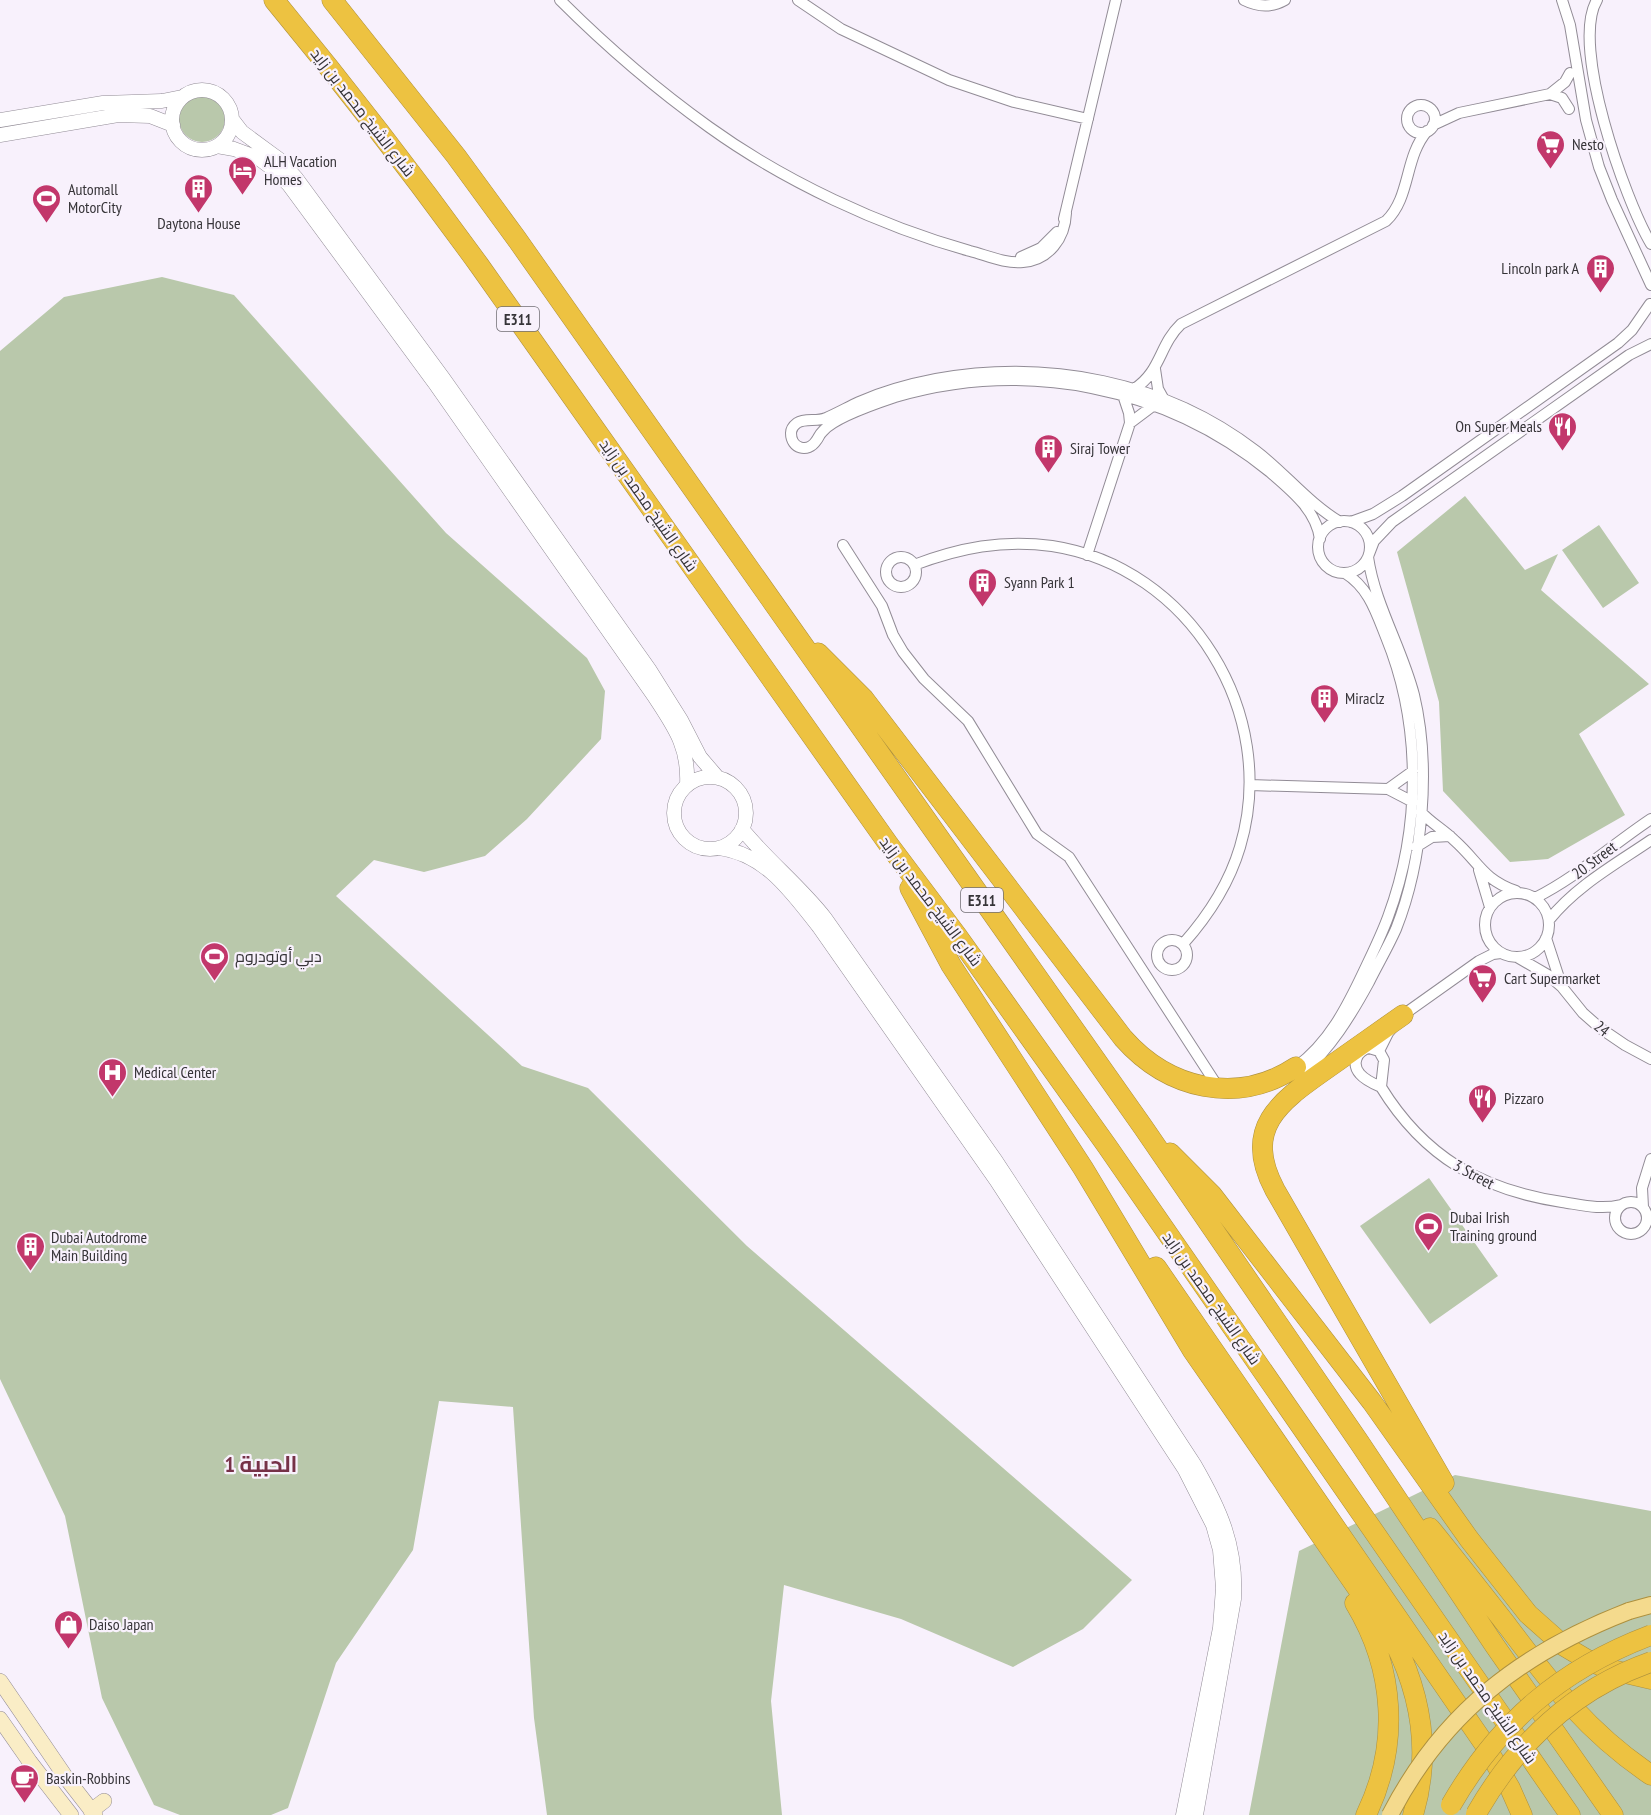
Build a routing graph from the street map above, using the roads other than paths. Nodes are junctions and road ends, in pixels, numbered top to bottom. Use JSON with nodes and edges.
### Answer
{"nodes":[{"id":1,"x":274,"y":0,"type":"edge"},
{"id":2,"x":332,"y":0,"type":"edge"},
{"id":3,"x":560,"y":0,"type":"edge"},
{"id":4,"x":798,"y":0,"type":"edge"},
{"id":5,"x":1116,"y":0,"type":"edge"},
{"id":6,"x":1244,"y":0,"type":"edge"},
{"id":7,"x":1285,"y":0,"type":"edge"},
{"id":8,"x":1562,"y":0,"type":"edge"},
{"id":9,"x":1597,"y":0,"type":"edge"},
{"id":10,"x":1570,"y":73,"type":"dead end"},
{"id":11,"x":1550,"y":94,"type":"junction"},
{"id":12,"x":182,"y":97,"type":"junction"},
{"id":13,"x":1430,"y":109,"type":"junction"},
{"id":14,"x":1569,"y":109,"type":"dead end"},
{"id":15,"x":1459,"y":113,"type":"junction"},
{"id":16,"x":232,"y":119,"type":"junction"},
{"id":17,"x":1088,"y":119,"type":"junction"},
{"id":18,"x":0,"y":120,"type":"edge"},
{"id":19,"x":173,"y":125,"type":"junction"},
{"id":20,"x":1409,"y":126,"type":"junction"},
{"id":21,"x":1430,"y":128,"type":"junction"},
{"id":22,"x":0,"y":135,"type":"edge"},
{"id":23,"x":217,"y":146,"type":"junction"},
{"id":24,"x":1414,"y":150,"type":"junction"},
{"id":25,"x":1651,"y":244,"type":"edge"},
{"id":26,"x":1651,"y":285,"type":"edge"},
{"id":27,"x":1650,"y":302,"type":"edge"},
{"id":28,"x":1651,"y":320,"type":"edge"},
{"id":29,"x":1651,"y":345,"type":"edge"},
{"id":30,"x":1155,"y":369,"type":"junction"},
{"id":31,"x":1134,"y":389,"type":"junction"},
{"id":32,"x":1123,"y":394,"type":"junction"},
{"id":33,"x":1158,"y":402,"type":"junction"},
{"id":34,"x":1130,"y":423,"type":"junction"},
{"id":35,"x":1346,"y":522,"type":"junction"},
{"id":36,"x":1320,"y":539,"type":"junction"},
{"id":37,"x":843,"y":545,"type":"dead end"},
{"id":38,"x":1087,"y":555,"type":"junction"},
{"id":39,"x":1369,"y":555,"type":"junction"},
{"id":40,"x":914,"y":566,"type":"dead end"},
{"id":41,"x":1345,"y":573,"type":"junction"},
{"id":42,"x":788,"y":625,"type":"junction"},
{"id":43,"x":1413,"y":771,"type":"junction"},
{"id":44,"x":717,"y":778,"type":"junction"},
{"id":45,"x":687,"y":785,"type":"junction"},
{"id":46,"x":1250,"y":785,"type":"junction"},
{"id":47,"x":1388,"y":789,"type":"junction"},
{"id":48,"x":1413,"y":802,"type":"junction"},
{"id":49,"x":1421,"y":812,"type":"junction"},
{"id":50,"x":1651,"y":819,"type":"edge"},
{"id":51,"x":742,"y":829,"type":"junction"},
{"id":52,"x":1450,"y":836,"type":"junction"},
{"id":53,"x":1651,"y":840,"type":"edge"},
{"id":54,"x":889,"y":845,"type":"junction"},
{"id":55,"x":1416,"y":847,"type":"junction"},
{"id":56,"x":719,"y":848,"type":"junction"},
{"id":57,"x":1477,"y":867,"type":"junction"},
{"id":58,"x":1520,"y":892,"type":"junction"},
{"id":59,"x":1535,"y":898,"type":"junction"},
{"id":60,"x":1490,"y":907,"type":"junction"},
{"id":61,"x":1549,"y":921,"type":"junction"},
{"id":62,"x":1546,"y":938,"type":"junction"},
{"id":63,"x":1183,"y":944,"type":"dead end"},
{"id":64,"x":1501,"y":953,"type":"junction"},
{"id":65,"x":1517,"y":957,"type":"junction"},
{"id":66,"x":1562,"y":987,"type":"junction"},
{"id":67,"x":1403,"y":1015,"type":"junction"},
{"id":68,"x":1379,"y":1051,"type":"junction"},
{"id":69,"x":1651,"y":1059,"type":"edge"},
{"id":70,"x":1299,"y":1070,"type":"junction"},
{"id":71,"x":1218,"y":1087,"type":"junction"},
{"id":72,"x":1381,"y":1087,"type":"junction"},
{"id":73,"x":1143,"y":1127,"type":"junction"},
{"id":74,"x":1651,"y":1159,"type":"edge"},
{"id":75,"x":1083,"y":1168,"type":"junction"},
{"id":76,"x":1642,"y":1188,"type":"junction"},
{"id":77,"x":1624,"y":1204,"type":"junction"},
{"id":78,"x":1597,"y":1208,"type":"junction"},
{"id":79,"x":1647,"y":1214,"type":"edge"},
{"id":80,"x":1615,"y":1219,"type":"junction"},
{"id":81,"x":1646,"y":1231,"type":"edge"},
{"id":82,"x":1324,"y":1278,"type":"junction"},
{"id":83,"x":1359,"y":1442,"type":"junction"},
{"id":84,"x":1262,"y":1452,"type":"junction"},
{"id":85,"x":1496,"y":1574,"type":"junction"},
{"id":86,"x":1651,"y":1605,"type":"edge"},
{"id":87,"x":1651,"y":1635,"type":"edge"},
{"id":88,"x":1651,"y":1662,"type":"edge"},
{"id":89,"x":1651,"y":1679,"type":"edge"},
{"id":90,"x":0,"y":1681,"type":"edge"},
{"id":91,"x":2,"y":1723,"type":"edge"},
{"id":92,"x":1651,"y":1775,"type":"edge"},
{"id":93,"x":97,"y":1809,"type":"edge"},
{"id":94,"x":1448,"y":1810,"type":"edge"},
{"id":95,"x":1475,"y":1814,"type":"edge"},
{"id":96,"x":71,"y":1815,"type":"edge"},
{"id":97,"x":1183,"y":1815,"type":"edge"},
{"id":98,"x":1196,"y":1815,"type":"edge"},
{"id":99,"x":1366,"y":1815,"type":"edge"},
{"id":100,"x":1390,"y":1815,"type":"edge"},
{"id":101,"x":1413,"y":1815,"type":"edge"},
{"id":102,"x":1522,"y":1815,"type":"edge"},
{"id":103,"x":1570,"y":1815,"type":"edge"},
{"id":104,"x":1613,"y":1815,"type":"edge"}],
"edges":[{"from":1,"to":54,"type":"highway","name":"شارع الشيخ محمد بن زايد","number":"E311"},
{"from":2,"to":42,"type":"highway","number":"E311"},
{"from":3,"to":17,"type":"street"},
{"from":4,"to":17,"type":"street"},
{"from":5,"to":17,"type":"street"},
{"from":6,"to":7,"type":"street"},
{"from":8,"to":26,"type":"street"},
{"from":9,"to":25,"type":"street"},
{"from":10,"to":11,"type":"street"},
{"from":11,"to":14,"type":"street"},
{"from":11,"to":15,"type":"street"},
{"from":12,"to":16,"type":"street"},
{"from":12,"to":18,"type":"street"},
{"from":12,"to":19,"type":"street"},
{"from":13,"to":15,"type":"street"},
{"from":13,"to":20,"type":"street"},
{"from":13,"to":21,"type":"street"},
{"from":15,"to":21,"type":"street"},
{"from":16,"to":23,"type":"street"},
{"from":16,"to":44,"type":"street"},
{"from":19,"to":22,"type":"street"},
{"from":19,"to":23,"type":"street"},
{"from":20,"to":21,"type":"street"},
{"from":20,"to":24,"type":"street"},
{"from":21,"to":24,"type":"street"},
{"from":23,"to":45,"type":"street"},
{"from":24,"to":30,"type":"street"},
{"from":27,"to":28,"type":"street"},
{"from":27,"to":35,"type":"street"},
{"from":29,"to":39,"type":"street"},
{"from":30,"to":31,"type":"street"},
{"from":30,"to":33,"type":"street"},
{"from":31,"to":32,"type":"street"},
{"from":31,"to":33,"type":"street"},
{"from":32,"to":33,"type":"street"},
{"from":32,"to":34,"type":"street"},
{"from":33,"to":34,"type":"street"},
{"from":33,"to":35,"type":"street"},
{"from":33,"to":36,"type":"street"},
{"from":34,"to":38,"type":"street"},
{"from":35,"to":36,"type":"street"},
{"from":35,"to":39,"type":"street"},
{"from":36,"to":41,"type":"street"},
{"from":37,"to":71,"type":"street"},
{"from":38,"to":40,"type":"street"},
{"from":38,"to":46,"type":"street"},
{"from":39,"to":41,"type":"street"},
{"from":39,"to":49,"type":"street"},
{"from":41,"to":43,"type":"street"},
{"from":42,"to":71,"type":"highway"},
{"from":42,"to":73,"type":"highway","number":"E311"},
{"from":43,"to":47,"type":"street"},
{"from":43,"to":48,"type":"street"},
{"from":44,"to":45,"type":"street"},
{"from":44,"to":51,"type":"street"},
{"from":45,"to":56,"type":"street"},
{"from":46,"to":47,"type":"street"},
{"from":46,"to":63,"type":"street"},
{"from":47,"to":48,"type":"street"},
{"from":48,"to":70,"type":"street"},
{"from":49,"to":52,"type":"street"},
{"from":49,"to":55,"type":"street"},
{"from":50,"to":59,"type":"street","name":"20 Street"},
{"from":51,"to":56,"type":"street"},
{"from":51,"to":98,"type":"street"},
{"from":52,"to":55,"type":"street"},
{"from":52,"to":57,"type":"street"},
{"from":53,"to":61,"type":"street","name":"20 Street"},
{"from":54,"to":75,"type":"highway"},
{"from":54,"to":103,"type":"highway","name":"شارع الشيخ محمد بن زايد","number":"E311"},
{"from":55,"to":70,"type":"street"},
{"from":56,"to":97,"type":"street"},
{"from":57,"to":58,"type":"street"},
{"from":57,"to":60,"type":"street"},
{"from":58,"to":59,"type":"street"},
{"from":58,"to":60,"type":"street"},
{"from":59,"to":61,"type":"street"},
{"from":60,"to":64,"type":"street"},
{"from":61,"to":62,"type":"street"},
{"from":62,"to":65,"type":"street"},
{"from":62,"to":66,"type":"street","name":"24"},
{"from":64,"to":65,"type":"street"},
{"from":64,"to":67,"type":"street"},
{"from":65,"to":66,"type":"street","name":"24"},
{"from":66,"to":69,"type":"street","name":"24"},
{"from":67,"to":68,"type":"street"},
{"from":67,"to":82,"type":"highway"},
{"from":68,"to":72,"type":"street"},
{"from":68,"to":72,"type":"street","name":"3 Street"},
{"from":70,"to":71,"type":"highway"},
{"from":70,"to":82,"type":"highway"},
{"from":72,"to":78,"type":"street","name":"3 Street"},
{"from":73,"to":83,"type":"highway","number":"E311"},
{"from":73,"to":85,"type":"highway"},
{"from":74,"to":76,"type":"street"},
{"from":75,"to":84,"type":"highway"},
{"from":75,"to":102,"type":"highway"},
{"from":76,"to":77,"type":"street"},
{"from":76,"to":79,"type":"street"},
{"from":77,"to":78,"type":"street","name":"3 Street"},
{"from":77,"to":79,"type":"street"},
{"from":77,"to":80,"type":"street"},
{"from":78,"to":80,"type":"street","name":"3 Street"},
{"from":79,"to":81,"type":"street"},
{"from":80,"to":81,"type":"street"},
{"from":82,"to":85,"type":"highway"},
{"from":83,"to":92,"type":"highway"},
{"from":83,"to":104,"type":"highway","number":"E311"},
{"from":84,"to":99,"type":"highway"},
{"from":84,"to":101,"type":"highway"},
{"from":85,"to":89,"type":"highway"},
{"from":86,"to":100,"type":"main road","bridge":true},
{"from":87,"to":94,"type":"highway","bridge":true},
{"from":88,"to":95,"type":"highway","bridge":true},
{"from":90,"to":93,"type":"main road"},
{"from":91,"to":96,"type":"main road"}]}
